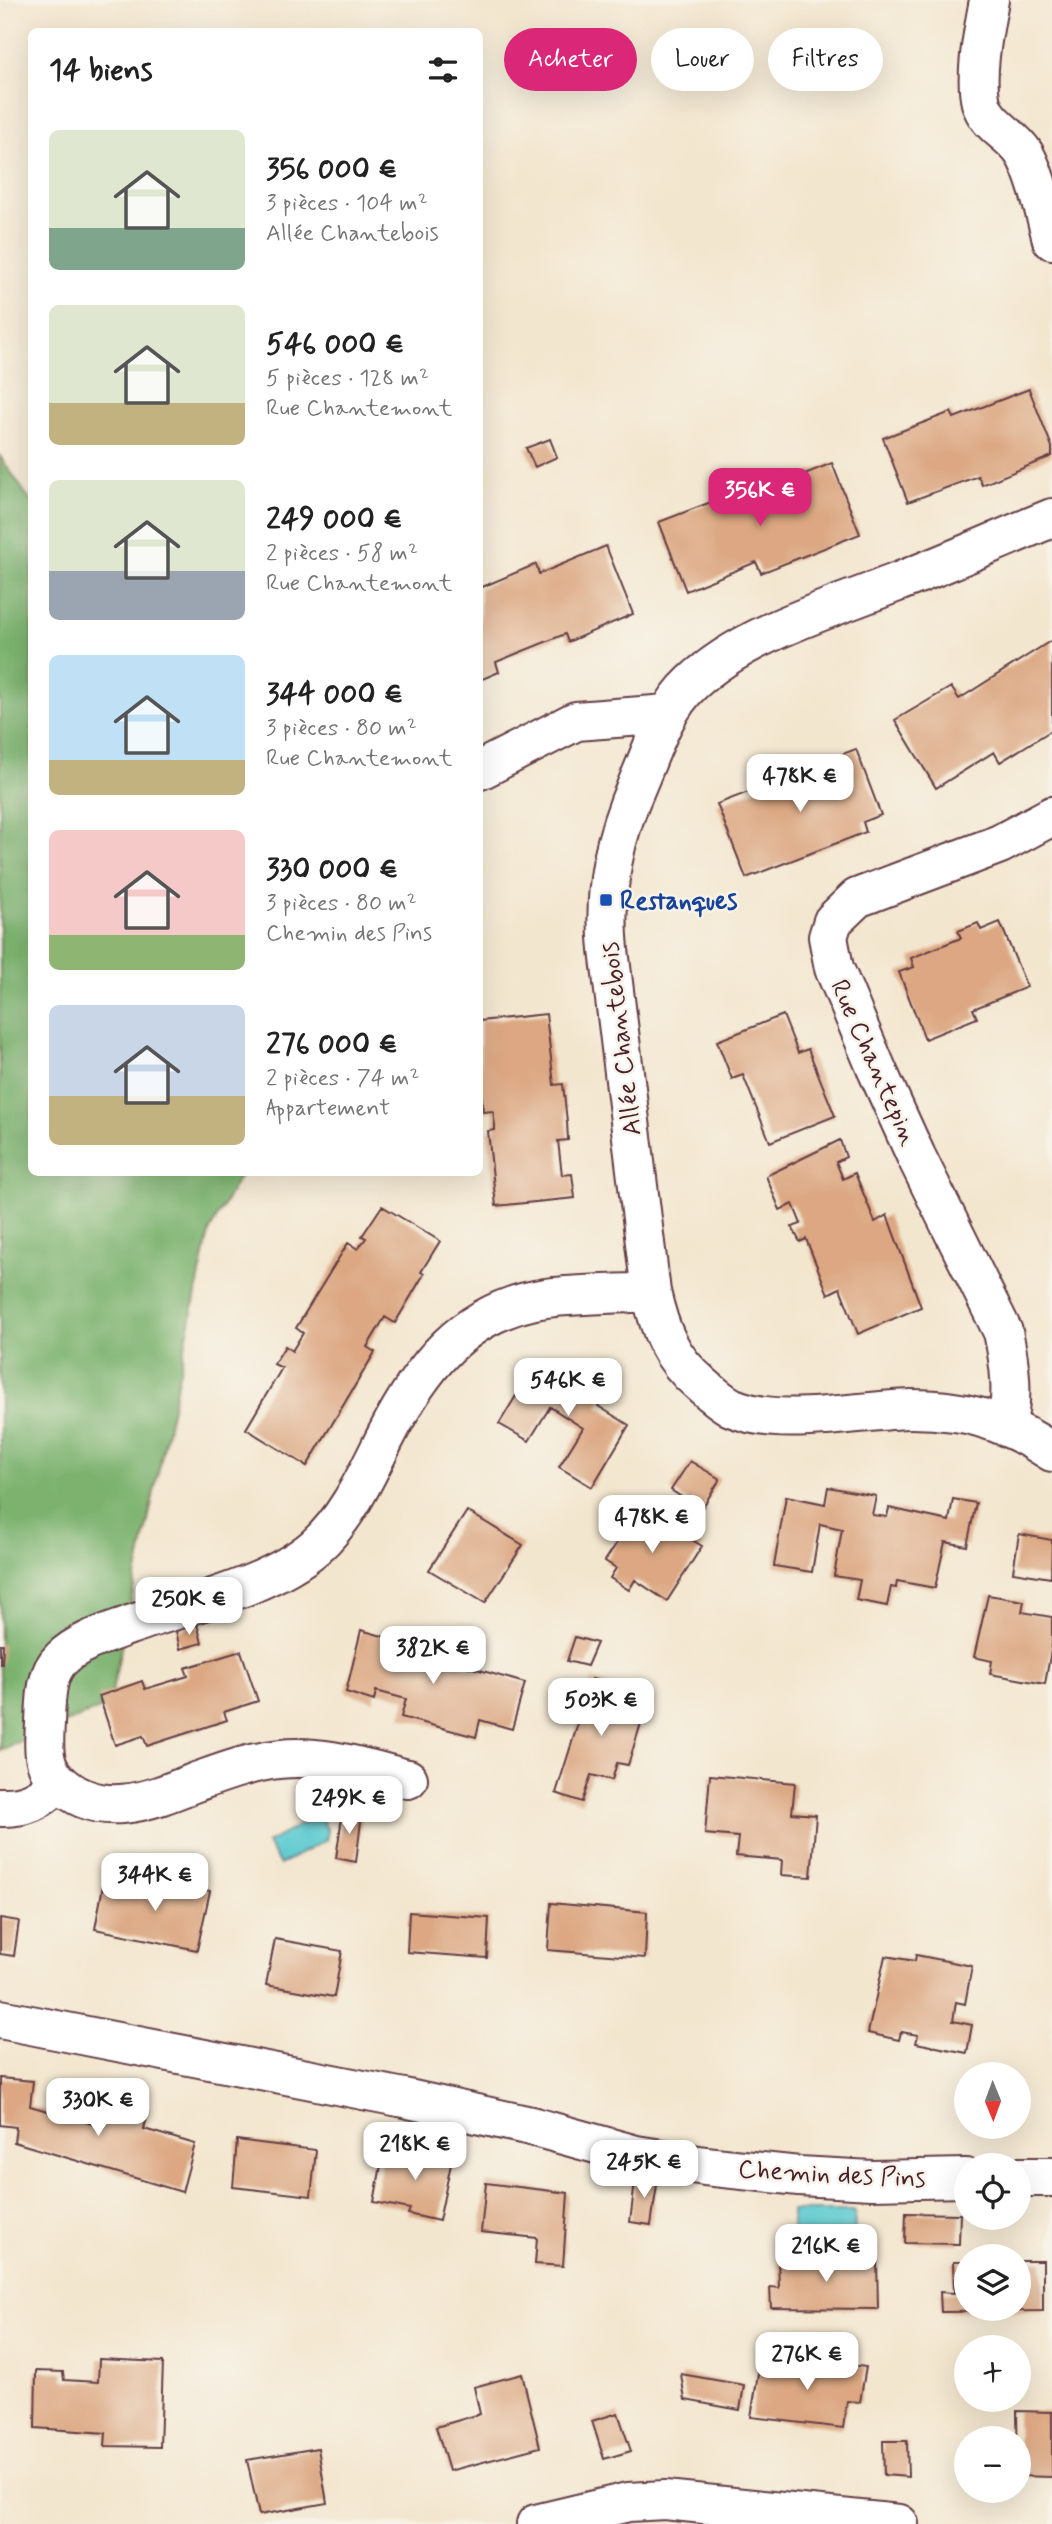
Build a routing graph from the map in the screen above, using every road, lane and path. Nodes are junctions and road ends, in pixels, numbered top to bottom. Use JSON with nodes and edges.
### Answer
{"nodes":[{"id":1,"x":989,"y":0,"type":"edge"},
{"id":2,"x":1052,"y":240,"type":"edge"},
{"id":3,"x":1052,"y":518,"type":"edge"},
{"id":4,"x":668,"y":714,"type":"junction"},
{"id":5,"x":483,"y":768,"type":"edge"},
{"id":6,"x":1052,"y":816,"type":"edge"},
{"id":7,"x":651,"y":1292,"type":"junction"},
{"id":8,"x":1006,"y":1427,"type":"junction"},
{"id":9,"x":1052,"y":1452,"type":"edge"},
{"id":10,"x":408,"y":1779,"type":"dead end"},
{"id":11,"x":58,"y":1782,"type":"junction"},
{"id":12,"x":0,"y":1807,"type":"edge"},
{"id":13,"x":0,"y":2018,"type":"edge"},
{"id":14,"x":1031,"y":2177,"type":"edge"},
{"id":15,"x":1052,"y":2177,"type":"edge"},
{"id":16,"x":954,"y":2178,"type":"edge"},
{"id":17,"x":536,"y":2524,"type":"edge"},
{"id":18,"x":900,"y":2524,"type":"edge"}],
"edges":[{"from":1,"to":2,"type":"street"},
{"from":3,"to":4,"type":"street","name":"Allée Chantebois"},
{"from":4,"to":5,"type":"street"},
{"from":4,"to":7,"type":"street","name":"Allée Chantebois"},
{"from":6,"to":8,"type":"street","name":"Rue Chantepin"},
{"from":7,"to":8,"type":"street","name":"Allée Chantebois"},
{"from":7,"to":11,"type":"street"},
{"from":8,"to":9,"type":"street","name":"Allée Chantebois"},
{"from":10,"to":11,"type":"street"},
{"from":11,"to":12,"type":"street"},
{"from":13,"to":16,"type":"street","name":"Chemin des Pins"},
{"from":14,"to":15,"type":"street"},
{"from":17,"to":18,"type":"street"}]}
